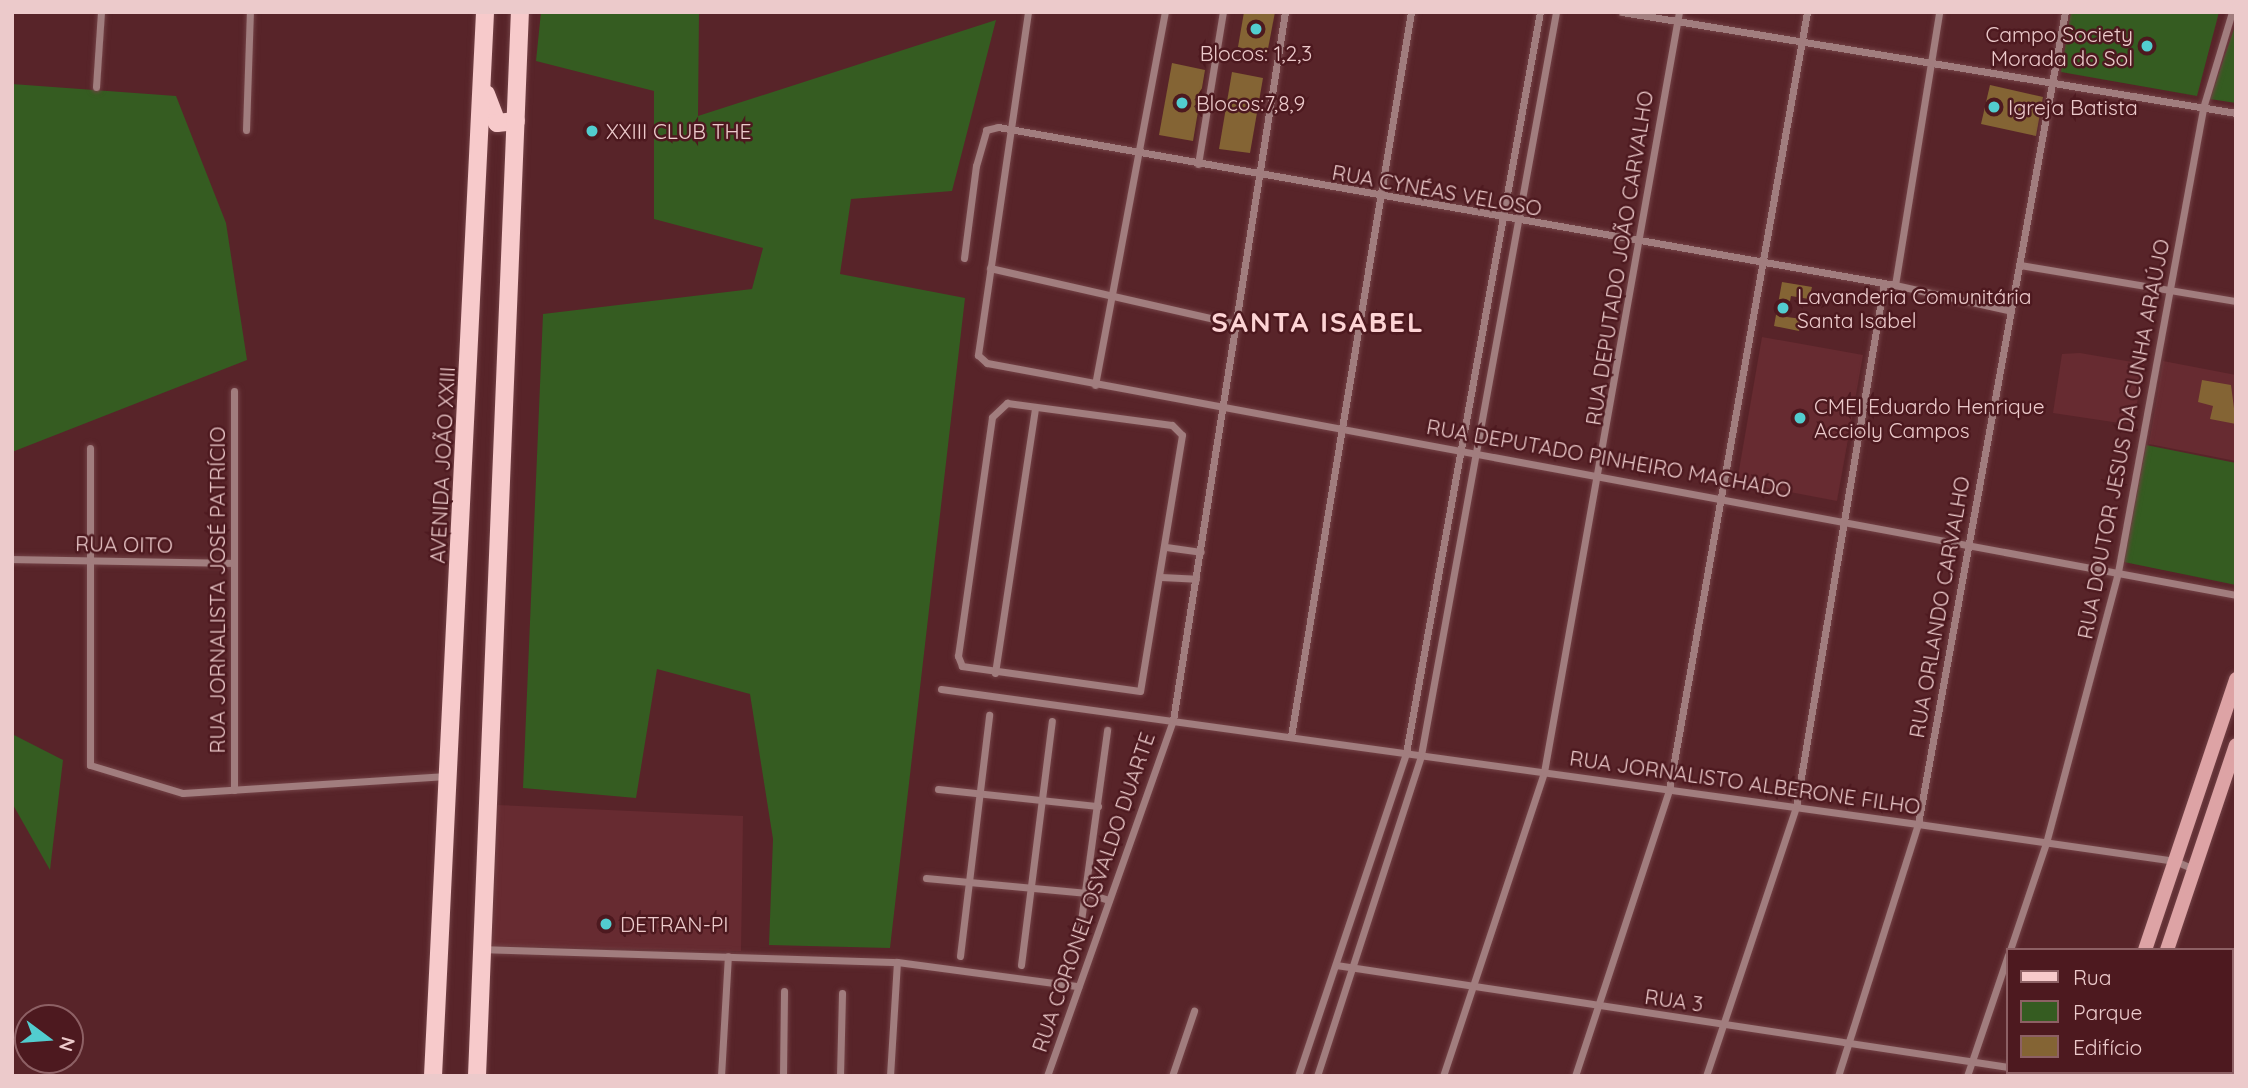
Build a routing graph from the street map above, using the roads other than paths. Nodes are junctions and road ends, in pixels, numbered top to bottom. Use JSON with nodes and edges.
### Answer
{"nodes":[{"id":1,"x":101,"y":12,"type":"edge"},
{"id":2,"x":250,"y":12,"type":"edge"},
{"id":3,"x":485,"y":12,"type":"edge"},
{"id":4,"x":520,"y":12,"type":"edge"},
{"id":5,"x":1028,"y":12,"type":"edge"},
{"id":6,"x":1165,"y":12,"type":"edge"},
{"id":7,"x":1223,"y":12,"type":"edge"},
{"id":8,"x":1285,"y":12,"type":"edge"},
{"id":9,"x":1411,"y":12,"type":"edge"},
{"id":10,"x":1540,"y":12,"type":"edge"},
{"id":11,"x":1556,"y":12,"type":"edge"},
{"id":12,"x":1622,"y":12,"type":"edge"},
{"id":13,"x":1679,"y":12,"type":"edge"},
{"id":14,"x":1807,"y":12,"type":"edge"},
{"id":15,"x":1939,"y":12,"type":"edge"},
{"id":16,"x":2065,"y":12,"type":"edge"},
{"id":17,"x":2232,"y":12,"type":"edge"},
{"id":18,"x":1677,"y":22,"type":"junction"},
{"id":19,"x":1802,"y":41,"type":"junction"},
{"id":20,"x":1931,"y":61,"type":"junction"},
{"id":21,"x":482,"y":81,"type":"junction"},
{"id":22,"x":2053,"y":82,"type":"junction"},
{"id":23,"x":96,"y":87,"type":"dead end"},
{"id":24,"x":2203,"y":108,"type":"junction"},
{"id":25,"x":2236,"y":113,"type":"edge"},
{"id":26,"x":516,"y":121,"type":"junction"},
{"id":27,"x":1010,"y":128,"type":"junction"},
{"id":28,"x":246,"y":130,"type":"dead end"},
{"id":29,"x":1138,"y":153,"type":"junction"},
{"id":30,"x":1198,"y":164,"type":"junction"},
{"id":31,"x":1256,"y":175,"type":"junction"},
{"id":32,"x":1379,"y":198,"type":"junction"},
{"id":33,"x":1503,"y":220,"type":"junction"},
{"id":34,"x":1519,"y":222,"type":"junction"},
{"id":35,"x":1637,"y":243,"type":"junction"},
{"id":36,"x":964,"y":258,"type":"dead end"},
{"id":37,"x":1765,"y":265,"type":"junction"},
{"id":38,"x":2020,"y":265,"type":"junction"},
{"id":39,"x":990,"y":268,"type":"junction"},
{"id":40,"x":1884,"y":283,"type":"junction"},
{"id":41,"x":1895,"y":285,"type":"junction"},
{"id":42,"x":2172,"y":289,"type":"junction"},
{"id":43,"x":1114,"y":293,"type":"junction"},
{"id":44,"x":2236,"y":301,"type":"edge"},
{"id":45,"x":2011,"y":311,"type":"junction"},
{"id":46,"x":1232,"y":323,"type":"junction"},
{"id":47,"x":1095,"y":384,"type":"junction"},
{"id":48,"x":234,"y":391,"type":"dead end"},
{"id":49,"x":1035,"y":407,"type":"junction"},
{"id":50,"x":1219,"y":407,"type":"junction"},
{"id":51,"x":1341,"y":428,"type":"junction"},
{"id":52,"x":90,"y":448,"type":"dead end"},
{"id":53,"x":1462,"y":449,"type":"junction"},
{"id":54,"x":1479,"y":452,"type":"junction"},
{"id":55,"x":1601,"y":473,"type":"junction"},
{"id":56,"x":1723,"y":496,"type":"junction"},
{"id":57,"x":1842,"y":519,"type":"junction"},
{"id":58,"x":1969,"y":543,"type":"junction"},
{"id":59,"x":1166,"y":547,"type":"junction"},
{"id":60,"x":1201,"y":552,"type":"junction"},
{"id":61,"x":12,"y":559,"type":"edge"},
{"id":62,"x":90,"y":561,"type":"junction"},
{"id":63,"x":234,"y":563,"type":"junction"},
{"id":64,"x":2119,"y":572,"type":"junction"},
{"id":65,"x":1161,"y":577,"type":"junction"},
{"id":66,"x":1196,"y":579,"type":"junction"},
{"id":67,"x":2236,"y":595,"type":"edge"},
{"id":68,"x":995,"y":673,"type":"junction"},
{"id":69,"x":2236,"y":679,"type":"edge"},
{"id":70,"x":941,"y":689,"type":"dead end"},
{"id":71,"x":989,"y":715,"type":"dead end"},
{"id":72,"x":1173,"y":720,"type":"junction"},
{"id":73,"x":1052,"y":721,"type":"dead end"},
{"id":74,"x":1107,"y":730,"type":"dead end"},
{"id":75,"x":1291,"y":736,"type":"junction"},
{"id":76,"x":1406,"y":753,"type":"junction"},
{"id":77,"x":1421,"y":755,"type":"junction"},
{"id":78,"x":2234,"y":755,"type":"edge"},
{"id":79,"x":1544,"y":772,"type":"junction"},
{"id":80,"x":450,"y":776,"type":"junction"},
{"id":81,"x":938,"y":789,"type":"dead end"},
{"id":82,"x":234,"y":790,"type":"junction"},
{"id":83,"x":1670,"y":790,"type":"junction"},
{"id":84,"x":980,"y":793,"type":"junction"},
{"id":85,"x":1042,"y":800,"type":"junction"},
{"id":86,"x":1098,"y":806,"type":"junction"},
{"id":87,"x":1796,"y":807,"type":"junction"},
{"id":88,"x":1917,"y":824,"type":"junction"},
{"id":89,"x":2046,"y":843,"type":"junction"},
{"id":90,"x":2175,"y":861,"type":"junction"},
{"id":91,"x":484,"y":864,"type":"junction"},
{"id":92,"x":2194,"y":869,"type":"junction"},
{"id":93,"x":926,"y":878,"type":"dead end"},
{"id":94,"x":969,"y":882,"type":"junction"},
{"id":95,"x":1031,"y":887,"type":"junction"},
{"id":96,"x":1087,"y":893,"type":"junction"},
{"id":97,"x":1109,"y":900,"type":"junction"},
{"id":98,"x":444,"y":920,"type":"junction"},
{"id":99,"x":1080,"y":928,"type":"dead end"},
{"id":100,"x":2011,"y":948,"type":"edge"},
{"id":101,"x":2146,"y":948,"type":"edge"},
{"id":102,"x":2167,"y":948,"type":"edge"},
{"id":103,"x":482,"y":949,"type":"junction"},
{"id":104,"x":728,"y":956,"type":"junction"},
{"id":105,"x":960,"y":956,"type":"dead end"},
{"id":106,"x":2007,"y":958,"type":"edge"},
{"id":107,"x":897,"y":962,"type":"junction"},
{"id":108,"x":1021,"y":965,"type":"dead end"},
{"id":109,"x":1336,"y":965,"type":"junction"},
{"id":110,"x":1356,"y":967,"type":"junction"},
{"id":111,"x":1475,"y":983,"type":"junction"},
{"id":112,"x":1078,"y":986,"type":"junction"},
{"id":113,"x":783,"y":991,"type":"dead end"},
{"id":114,"x":842,"y":993,"type":"dead end"},
{"id":115,"x":1597,"y":1007,"type":"junction"},
{"id":116,"x":1194,"y":1011,"type":"dead end"},
{"id":117,"x":1723,"y":1024,"type":"junction"},
{"id":118,"x":1850,"y":1040,"type":"junction"},
{"id":119,"x":1972,"y":1062,"type":"junction"},
{"id":120,"x":2007,"y":1067,"type":"edge"},
{"id":121,"x":433,"y":1076,"type":"edge"},
{"id":122,"x":445,"y":1076,"type":"edge"},
{"id":123,"x":465,"y":1076,"type":"edge"},
{"id":124,"x":477,"y":1076,"type":"edge"},
{"id":125,"x":721,"y":1076,"type":"edge"},
{"id":126,"x":783,"y":1076,"type":"edge"},
{"id":127,"x":840,"y":1076,"type":"edge"},
{"id":128,"x":890,"y":1076,"type":"edge"},
{"id":129,"x":1047,"y":1076,"type":"edge"},
{"id":130,"x":1172,"y":1076,"type":"edge"},
{"id":131,"x":1298,"y":1076,"type":"edge"},
{"id":132,"x":1317,"y":1076,"type":"edge"},
{"id":133,"x":1443,"y":1076,"type":"edge"},
{"id":134,"x":1575,"y":1076,"type":"edge"},
{"id":135,"x":1706,"y":1076,"type":"edge"},
{"id":136,"x":1838,"y":1076,"type":"edge"},
{"id":137,"x":1967,"y":1076,"type":"edge"}],
"edges":[{"from":1,"to":23,"type":"street"},
{"from":2,"to":28,"type":"street"},
{"from":3,"to":21,"type":"main road","name":"AVENIDA JOÃO XXIII"},
{"from":4,"to":26,"type":"main road"},
{"from":5,"to":27,"type":"street"},
{"from":6,"to":29,"type":"street"},
{"from":7,"to":30,"type":"street"},
{"from":8,"to":31,"type":"street","name":"RUA CORONEL OSVALDO DUARTE"},
{"from":9,"to":32,"type":"street"},
{"from":10,"to":33,"type":"street"},
{"from":11,"to":34,"type":"street"},
{"from":12,"to":18,"type":"street"},
{"from":13,"to":18,"type":"street","name":"RUA DEPUTADO JOÃO CARVALHO"},
{"from":14,"to":19,"type":"street"},
{"from":15,"to":20,"type":"street"},
{"from":16,"to":22,"type":"street","name":"RUA ORLANDO CARVALHO"},
{"from":17,"to":24,"type":"street","name":"RUA DOUTOR JESUS DA CUNHA ARAÚJO"},
{"from":18,"to":19,"type":"street"},
{"from":18,"to":35,"type":"street","name":"RUA DEPUTADO JOÃO CARVALHO"},
{"from":19,"to":20,"type":"street"},
{"from":19,"to":37,"type":"street"},
{"from":20,"to":22,"type":"street"},
{"from":20,"to":41,"type":"street"},
{"from":21,"to":26,"type":"main road"},
{"from":21,"to":80,"type":"main road","name":"AVENIDA JOÃO XXIII"},
{"from":22,"to":24,"type":"street"},
{"from":22,"to":38,"type":"street","name":"RUA ORLANDO CARVALHO"},
{"from":24,"to":25,"type":"street"},
{"from":24,"to":42,"type":"street","name":"RUA DOUTOR JESUS DA CUNHA ARAÚJO"},
{"from":26,"to":91,"type":"main road"},
{"from":27,"to":29,"type":"street","name":"RUA CYNÉAS VELOSO"},
{"from":27,"to":36,"type":"street"},
{"from":27,"to":39,"type":"street"},
{"from":29,"to":30,"type":"street","name":"RUA CYNÉAS VELOSO"},
{"from":29,"to":43,"type":"street"},
{"from":30,"to":31,"type":"street","name":"RUA CYNÉAS VELOSO"},
{"from":31,"to":32,"type":"street","name":"RUA CYNÉAS VELOSO"},
{"from":31,"to":46,"type":"street","name":"RUA CORONEL OSVALDO DUARTE"},
{"from":32,"to":33,"type":"street","name":"RUA CYNÉAS VELOSO"},
{"from":32,"to":51,"type":"street"},
{"from":33,"to":34,"type":"street","name":"RUA CYNÉAS VELOSO"},
{"from":33,"to":53,"type":"street"},
{"from":34,"to":35,"type":"street","name":"RUA CYNÉAS VELOSO"},
{"from":34,"to":54,"type":"street"},
{"from":35,"to":37,"type":"street","name":"RUA CYNÉAS VELOSO"},
{"from":35,"to":55,"type":"street","name":"RUA DEPUTADO JOÃO CARVALHO"},
{"from":37,"to":40,"type":"street","name":"RUA CYNÉAS VELOSO"},
{"from":37,"to":56,"type":"street"},
{"from":38,"to":42,"type":"street"},
{"from":38,"to":45,"type":"street","name":"RUA ORLANDO CARVALHO"},
{"from":39,"to":43,"type":"street"},
{"from":39,"to":47,"type":"street","name":"RUA DEPUTADO PINHEIRO MACHADO"},
{"from":40,"to":41,"type":"street","name":"RUA CYNÉAS VELOSO"},
{"from":40,"to":57,"type":"street"},
{"from":41,"to":45,"type":"street","name":"RUA CYNÉAS VELOSO"},
{"from":42,"to":44,"type":"street"},
{"from":42,"to":64,"type":"street","name":"RUA DOUTOR JESUS DA CUNHA ARAÚJO"},
{"from":43,"to":46,"type":"street"},
{"from":43,"to":47,"type":"street"},
{"from":45,"to":58,"type":"street","name":"RUA ORLANDO CARVALHO"},
{"from":46,"to":50,"type":"street","name":"RUA CORONEL OSVALDO DUARTE"},
{"from":47,"to":50,"type":"street","name":"RUA DEPUTADO PINHEIRO MACHADO"},
{"from":48,"to":63,"type":"street","name":"RUA JORNALISTA JOSÉ PATRÍCIO"},
{"from":49,"to":59,"type":"street"},
{"from":49,"to":68,"type":"street"},
{"from":49,"to":68,"type":"street"},
{"from":50,"to":51,"type":"street","name":"RUA DEPUTADO PINHEIRO MACHADO"},
{"from":50,"to":60,"type":"street","name":"RUA CORONEL OSVALDO DUARTE"},
{"from":51,"to":53,"type":"street","name":"RUA DEPUTADO PINHEIRO MACHADO"},
{"from":51,"to":75,"type":"street"},
{"from":52,"to":62,"type":"street"},
{"from":53,"to":54,"type":"street","name":"RUA DEPUTADO PINHEIRO MACHADO"},
{"from":53,"to":76,"type":"street"},
{"from":54,"to":55,"type":"street","name":"RUA DEPUTADO PINHEIRO MACHADO"},
{"from":54,"to":77,"type":"street"},
{"from":55,"to":56,"type":"street","name":"RUA DEPUTADO PINHEIRO MACHADO"},
{"from":55,"to":79,"type":"street","name":"RUA DEPUTADO JOÃO CARVALHO"},
{"from":56,"to":57,"type":"street","name":"RUA DEPUTADO PINHEIRO MACHADO"},
{"from":56,"to":83,"type":"street"},
{"from":57,"to":58,"type":"street","name":"RUA DEPUTADO PINHEIRO MACHADO"},
{"from":57,"to":87,"type":"street"},
{"from":58,"to":64,"type":"street","name":"RUA DEPUTADO PINHEIRO MACHADO"},
{"from":58,"to":88,"type":"street","name":"RUA ORLANDO CARVALHO"},
{"from":59,"to":60,"type":"street"},
{"from":59,"to":65,"type":"street"},
{"from":60,"to":66,"type":"street","name":"RUA CORONEL OSVALDO DUARTE"},
{"from":61,"to":62,"type":"street","name":"RUA OITO"},
{"from":62,"to":63,"type":"street","name":"RUA OITO"},
{"from":62,"to":82,"type":"street"},
{"from":63,"to":82,"type":"street","name":"RUA JORNALISTA JOSÉ PATRÍCIO"},
{"from":64,"to":67,"type":"street","name":"RUA DEPUTADO PINHEIRO MACHADO"},
{"from":64,"to":89,"type":"street","name":"RUA DOUTOR JESUS DA CUNHA ARAÚJO"},
{"from":65,"to":66,"type":"street"},
{"from":65,"to":68,"type":"street"},
{"from":66,"to":72,"type":"street","name":"RUA CORONEL OSVALDO DUARTE"},
{"from":69,"to":90,"type":"main road"},
{"from":70,"to":72,"type":"street"},
{"from":71,"to":84,"type":"street"},
{"from":72,"to":75,"type":"street","name":"RUA JORNALISTO ALBERONE FILHO"},
{"from":72,"to":97,"type":"street","name":"RUA CORONEL OSVALDO DUARTE"},
{"from":73,"to":85,"type":"street"},
{"from":74,"to":86,"type":"street"},
{"from":75,"to":76,"type":"street","name":"RUA JORNALISTO ALBERONE FILHO"},
{"from":76,"to":77,"type":"street","name":"RUA JORNALISTO ALBERONE FILHO"},
{"from":76,"to":109,"type":"street"},
{"from":77,"to":79,"type":"street","name":"RUA JORNALISTO ALBERONE FILHO"},
{"from":77,"to":110,"type":"street"},
{"from":78,"to":92,"type":"main road"},
{"from":79,"to":83,"type":"street","name":"RUA JORNALISTO ALBERONE FILHO"},
{"from":79,"to":111,"type":"street","name":"RUA DEPUTADO JOÃO CARVALHO"},
{"from":80,"to":82,"type":"street"},
{"from":80,"to":98,"type":"main road","name":"AVENIDA JOÃO XXIII"},
{"from":81,"to":84,"type":"street"},
{"from":83,"to":87,"type":"street","name":"RUA JORNALISTO ALBERONE FILHO"},
{"from":83,"to":115,"type":"street"},
{"from":84,"to":85,"type":"street"},
{"from":84,"to":94,"type":"street"},
{"from":85,"to":86,"type":"street"},
{"from":85,"to":95,"type":"street"},
{"from":86,"to":96,"type":"street"},
{"from":87,"to":88,"type":"street","name":"RUA JORNALISTO ALBERONE FILHO"},
{"from":87,"to":117,"type":"street"},
{"from":88,"to":89,"type":"street","name":"RUA JORNALISTO ALBERONE FILHO"},
{"from":88,"to":118,"type":"street","name":"RUA ORLANDO CARVALHO"},
{"from":89,"to":90,"type":"street","name":"RUA JORNALISTO ALBERONE FILHO"},
{"from":89,"to":100,"type":"street","name":"RUA DOUTOR JESUS DA CUNHA ARAÚJO"},
{"from":90,"to":92,"type":"street","name":"RUA JORNALISTO ALBERONE FILHO"},
{"from":90,"to":101,"type":"main road"},
{"from":91,"to":103,"type":"main road"},
{"from":91,"to":123,"type":"main road"},
{"from":92,"to":102,"type":"main road"},
{"from":93,"to":94,"type":"street"},
{"from":94,"to":95,"type":"street"},
{"from":94,"to":105,"type":"street"},
{"from":95,"to":96,"type":"street"},
{"from":95,"to":108,"type":"street"},
{"from":96,"to":97,"type":"street"},
{"from":96,"to":99,"type":"street"},
{"from":97,"to":112,"type":"street","name":"RUA CORONEL OSVALDO DUARTE"},
{"from":98,"to":121,"type":"main road","name":"AVENIDA JOÃO XXIII"},
{"from":98,"to":122,"type":"main road","name":"AVENIDA JOÃO XXIII"},
{"from":103,"to":104,"type":"street"},
{"from":103,"to":124,"type":"main road"},
{"from":104,"to":107,"type":"street"},
{"from":104,"to":125,"type":"street"},
{"from":106,"to":119,"type":"street"},
{"from":107,"to":112,"type":"street"},
{"from":107,"to":128,"type":"street"},
{"from":109,"to":110,"type":"street","name":"RUA 3"},
{"from":109,"to":131,"type":"street"},
{"from":110,"to":111,"type":"street","name":"RUA 3"},
{"from":110,"to":132,"type":"street"},
{"from":111,"to":115,"type":"street","name":"RUA 3"},
{"from":111,"to":133,"type":"street","name":"RUA DEPUTADO JOÃO CARVALHO"},
{"from":112,"to":129,"type":"street","name":"RUA CORONEL OSVALDO DUARTE"},
{"from":113,"to":126,"type":"street"},
{"from":114,"to":127,"type":"street"},
{"from":115,"to":117,"type":"street","name":"RUA 3"},
{"from":115,"to":134,"type":"street"},
{"from":116,"to":130,"type":"street"},
{"from":117,"to":118,"type":"street","name":"RUA 3"},
{"from":117,"to":135,"type":"street"},
{"from":118,"to":119,"type":"street","name":"RUA 3"},
{"from":118,"to":136,"type":"street","name":"RUA ORLANDO CARVALHO"},
{"from":119,"to":120,"type":"street","name":"RUA 3"},
{"from":119,"to":137,"type":"street"}]}
